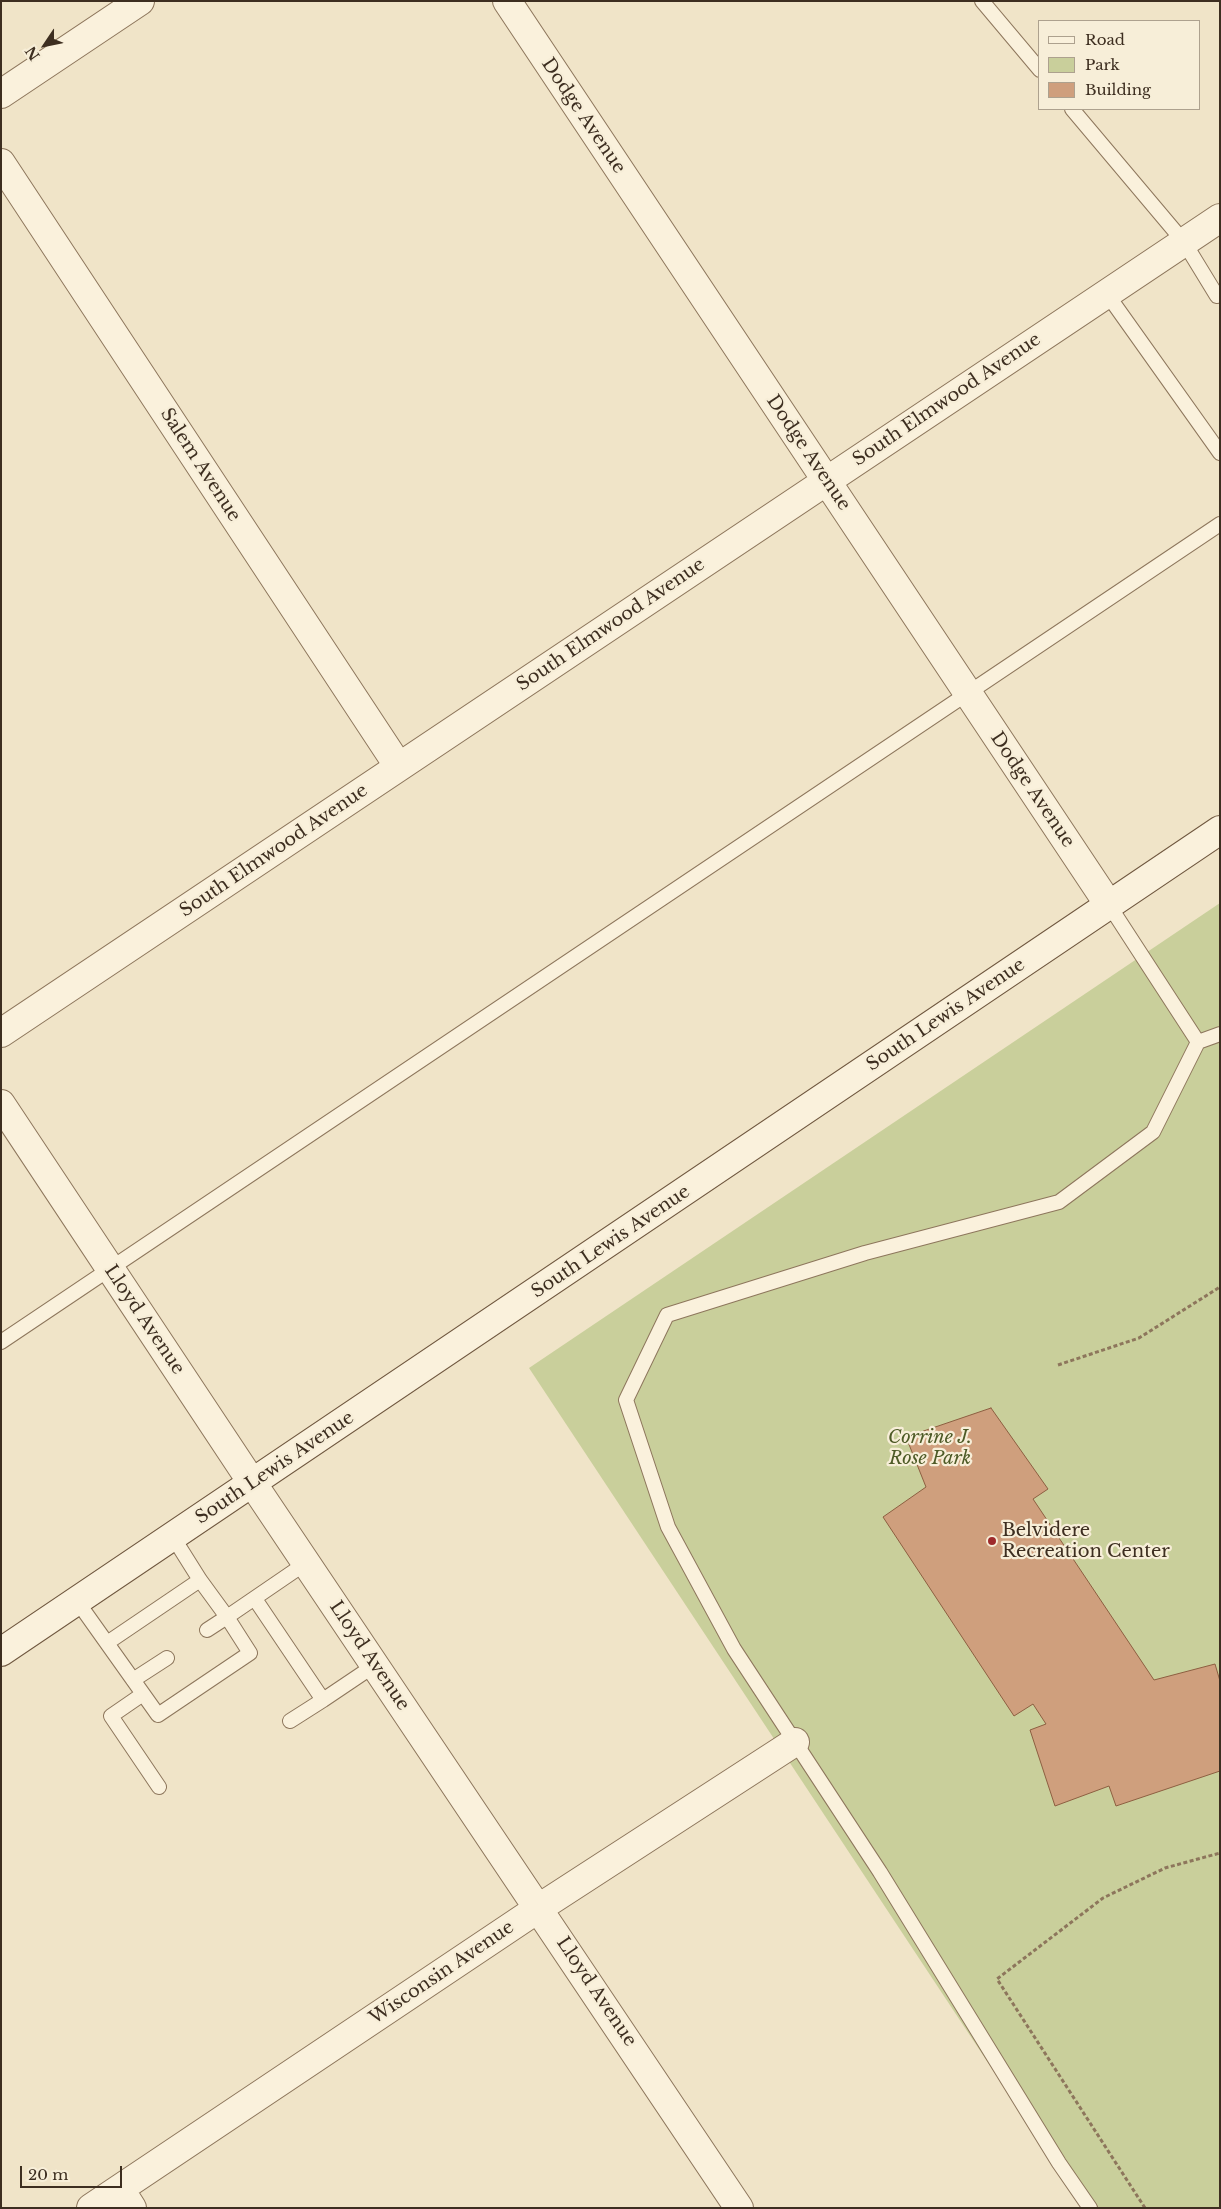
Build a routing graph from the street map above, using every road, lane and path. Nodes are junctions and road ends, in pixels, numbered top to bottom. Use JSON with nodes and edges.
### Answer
{"nodes":[{"id":1,"x":140,"y":1,"type":"edge"},
{"id":2,"x":507,"y":1,"type":"edge"},
{"id":3,"x":982,"y":1,"type":"edge"},
{"id":4,"x":1038,"y":68,"type":"edge"},
{"id":5,"x":1,"y":94,"type":"edge"},
{"id":6,"x":1073,"y":110,"type":"edge"},
{"id":7,"x":1,"y":164,"type":"edge"},
{"id":8,"x":1220,"y":218,"type":"edge"},
{"id":9,"x":1184,"y":242,"type":"junction"},
{"id":10,"x":1106,"y":294,"type":"junction"},
{"id":11,"x":1217,"y":296,"type":"dead end"},
{"id":12,"x":1220,"y":454,"type":"edge"},
{"id":13,"x":826,"y":481,"type":"junction"},
{"id":14,"x":1220,"y":524,"type":"edge"},
{"id":15,"x":967,"y":693,"type":"junction"},
{"id":16,"x":399,"y":767,"type":"junction"},
{"id":17,"x":1220,"y":830,"type":"edge"},
{"id":18,"x":1109,"y":905,"type":"junction"},
{"id":19,"x":1,"y":1032,"type":"edge"},
{"id":20,"x":1220,"y":1034,"type":"edge"},
{"id":21,"x":1198,"y":1042,"type":"junction"},
{"id":22,"x":1,"y":1104,"type":"edge"},
{"id":23,"x":110,"y":1269,"type":"junction"},
{"id":24,"x":1220,"y":1287,"type":"edge"},
{"id":25,"x":1,"y":1342,"type":"edge"},
{"id":26,"x":1058,"y":1365,"type":"dead end"},
{"id":27,"x":253,"y":1484,"type":"junction"},
{"id":28,"x":173,"y":1537,"type":"junction"},
{"id":29,"x":306,"y":1563,"type":"junction"},
{"id":30,"x":200,"y":1580,"type":"junction"},
{"id":31,"x":254,"y":1599,"type":"junction"},
{"id":32,"x":77,"y":1602,"type":"junction"},
{"id":33,"x":227,"y":1617,"type":"junction"},
{"id":34,"x":207,"y":1630,"type":"dead end"},
{"id":35,"x":107,"y":1643,"type":"junction"},
{"id":36,"x":1,"y":1652,"type":"edge"},
{"id":37,"x":166,"y":1658,"type":"dead end"},
{"id":38,"x":375,"y":1665,"type":"junction"},
{"id":39,"x":133,"y":1680,"type":"junction"},
{"id":40,"x":143,"y":1694,"type":"junction"},
{"id":41,"x":323,"y":1700,"type":"junction"},
{"id":42,"x":290,"y":1721,"type":"dead end"},
{"id":43,"x":795,"y":1742,"type":"junction"},
{"id":44,"x":159,"y":1787,"type":"dead end"},
{"id":45,"x":1220,"y":1853,"type":"edge"},
{"id":46,"x":539,"y":1908,"type":"junction"},
{"id":47,"x":126,"y":2198,"type":"edge"},
{"id":48,"x":91,"y":2208,"type":"edge"},
{"id":49,"x":739,"y":2208,"type":"edge"},
{"id":50,"x":1090,"y":2208,"type":"edge"},
{"id":51,"x":1145,"y":2208,"type":"edge"}],
"edges":[{"from":1,"to":5,"type":"street"},
{"from":2,"to":13,"type":"street","name":"Dodge Avenue"},
{"from":3,"to":4,"type":"lane"},
{"from":6,"to":9,"type":"lane"},
{"from":7,"to":16,"type":"street","name":"Salem Avenue"},
{"from":8,"to":9,"type":"street","name":"South Elmwood Avenue"},
{"from":9,"to":10,"type":"street","name":"South Elmwood Avenue"},
{"from":9,"to":11,"type":"lane"},
{"from":10,"to":12,"type":"lane"},
{"from":10,"to":13,"type":"street","name":"South Elmwood Avenue"},
{"from":13,"to":15,"type":"street","name":"Dodge Avenue"},
{"from":13,"to":16,"type":"street","name":"South Elmwood Avenue"},
{"from":14,"to":15,"type":"lane"},
{"from":15,"to":18,"type":"street","name":"Dodge Avenue"},
{"from":15,"to":23,"type":"lane"},
{"from":16,"to":19,"type":"street","name":"South Elmwood Avenue"},
{"from":17,"to":18,"type":"street","name":"South Lewis Avenue"},
{"from":18,"to":21,"type":"lane"},
{"from":18,"to":27,"type":"street","name":"South Lewis Avenue"},
{"from":20,"to":21,"type":"lane"},
{"from":21,"to":43,"type":"lane"},
{"from":22,"to":23,"type":"street","name":"Lloyd Avenue"},
{"from":23,"to":25,"type":"lane"},
{"from":23,"to":27,"type":"street","name":"Lloyd Avenue"},
{"from":24,"to":26,"type":"path"},
{"from":27,"to":28,"type":"street","name":"South Lewis Avenue"},
{"from":27,"to":29,"type":"street","name":"Lloyd Avenue"},
{"from":28,"to":30,"type":"lane"},
{"from":28,"to":32,"type":"street","name":"South Lewis Avenue"},
{"from":29,"to":31,"type":"lane"},
{"from":29,"to":38,"type":"street","name":"Lloyd Avenue"},
{"from":30,"to":33,"type":"lane"},
{"from":30,"to":35,"type":"lane"},
{"from":31,"to":33,"type":"lane"},
{"from":31,"to":41,"type":"lane"},
{"from":32,"to":35,"type":"lane"},
{"from":32,"to":36,"type":"street","name":"South Lewis Avenue"},
{"from":33,"to":34,"type":"lane"},
{"from":33,"to":40,"type":"lane"},
{"from":35,"to":39,"type":"lane"},
{"from":37,"to":39,"type":"lane"},
{"from":38,"to":41,"type":"lane"},
{"from":38,"to":46,"type":"street","name":"Lloyd Avenue"},
{"from":39,"to":40,"type":"lane"},
{"from":40,"to":44,"type":"lane"},
{"from":41,"to":42,"type":"lane"},
{"from":43,"to":46,"type":"street","name":"Wisconsin Avenue"},
{"from":43,"to":50,"type":"lane"},
{"from":45,"to":51,"type":"path"},
{"from":46,"to":47,"type":"street","name":"Wisconsin Avenue"},
{"from":46,"to":49,"type":"street","name":"Lloyd Avenue"},
{"from":47,"to":48,"type":"street","name":"Wisconsin Avenue"}]}
